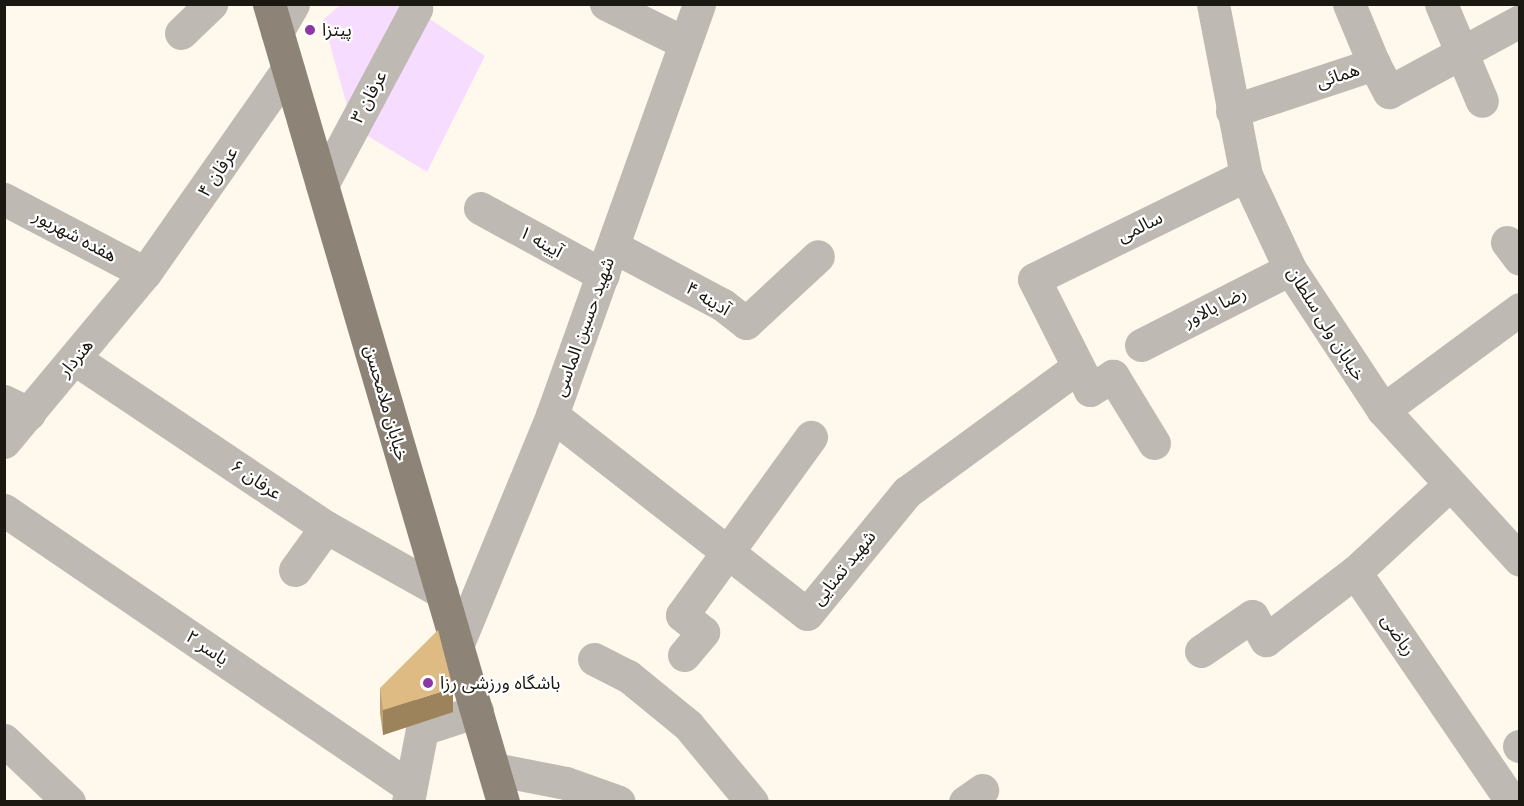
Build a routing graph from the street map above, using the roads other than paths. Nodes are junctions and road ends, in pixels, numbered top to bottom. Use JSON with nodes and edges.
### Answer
{"nodes":[{"id":1,"x":211,"y":4,"type":"edge"},
{"id":2,"x":606,"y":4,"type":"edge"},
{"id":3,"x":699,"y":4,"type":"edge"},
{"id":4,"x":1213,"y":4,"type":"edge"},
{"id":5,"x":1349,"y":4,"type":"edge"},
{"id":6,"x":1441,"y":4,"type":"edge"},
{"id":7,"x":416,"y":9,"type":"dead end"},
{"id":8,"x":280,"y":14,"type":"edge"},
{"id":9,"x":1520,"y":21,"type":"edge"},
{"id":10,"x":181,"y":33,"type":"dead end"},
{"id":11,"x":685,"y":43,"type":"junction"},
{"id":12,"x":1461,"y":53,"type":"junction"},
{"id":13,"x":1374,"y":64,"type":"junction"},
{"id":14,"x":288,"y":69,"type":"junction"},
{"id":15,"x":1482,"y":101,"type":"dead end"},
{"id":16,"x":1232,"y":111,"type":"junction"},
{"id":17,"x":1246,"y":175,"type":"junction"},
{"id":18,"x":322,"y":185,"type":"junction"},
{"id":19,"x":4,"y":199,"type":"edge"},
{"id":20,"x":480,"y":208,"type":"dead end"},
{"id":21,"x":818,"y":256,"type":"dead end"},
{"id":22,"x":608,"y":261,"type":"junction"},
{"id":23,"x":1290,"y":269,"type":"junction"},
{"id":24,"x":145,"y":273,"type":"junction"},
{"id":25,"x":1520,"y":309,"type":"edge"},
{"id":26,"x":1141,"y":345,"type":"dead end"},
{"id":27,"x":75,"y":359,"type":"junction"},
{"id":28,"x":1078,"y":367,"type":"junction"},
{"id":29,"x":17,"y":407,"type":"edge"},
{"id":30,"x":1383,"y":410,"type":"junction"},
{"id":31,"x":552,"y":415,"type":"junction"},
{"id":32,"x":811,"y":437,"type":"dead end"},
{"id":33,"x":4,"y":442,"type":"edge"},
{"id":34,"x":1154,"y":443,"type":"dead end"},
{"id":35,"x":1448,"y":486,"type":"junction"},
{"id":36,"x":4,"y":510,"type":"edge"},
{"id":37,"x":326,"y":527,"type":"junction"},
{"id":38,"x":726,"y":553,"type":"junction"},
{"id":39,"x":1520,"y":560,"type":"edge"},
{"id":40,"x":295,"y":570,"type":"dead end"},
{"id":41,"x":1355,"y":572,"type":"junction"},
{"id":42,"x":442,"y":592,"type":"junction"},
{"id":43,"x":458,"y":646,"type":"junction"},
{"id":44,"x":1201,"y":651,"type":"dead end"},
{"id":45,"x":684,"y":655,"type":"dead end"},
{"id":46,"x":594,"y":659,"type":"dead end"},
{"id":47,"x":477,"y":711,"type":"junction"},
{"id":48,"x":4,"y":740,"type":"edge"},
{"id":49,"x":494,"y":768,"type":"junction"},
{"id":50,"x":409,"y":794,"type":"edge"},
{"id":51,"x":69,"y":801,"type":"edge"},
{"id":52,"x":503,"y":801,"type":"edge"},
{"id":53,"x":619,"y":801,"type":"edge"},
{"id":54,"x":752,"y":801,"type":"edge"},
{"id":55,"x":1512,"y":801,"type":"edge"}],
"edges":[{"from":1,"to":10,"type":"street"},
{"from":2,"to":11,"type":"street"},
{"from":3,"to":11,"type":"street","name":"شهید حسین الماسی"},
{"from":4,"to":16,"type":"street","name":"خیابان ولی سلطان"},
{"from":5,"to":13,"type":"street"},
{"from":6,"to":12,"type":"street"},
{"from":7,"to":18,"type":"street","name":"عرفان ۳"},
{"from":8,"to":14,"type":"main road","name":"خیابان ملامحسن"},
{"from":9,"to":12,"type":"street","name":"همائی"},
{"from":11,"to":22,"type":"street","name":"شهید حسین الماسی"},
{"from":12,"to":13,"type":"street","name":"همائی"},
{"from":12,"to":15,"type":"street"},
{"from":13,"to":16,"type":"street","name":"همائی"},
{"from":14,"to":18,"type":"main road","name":"خیابان ملامحسن"},
{"from":14,"to":24,"type":"street","name":"عرفان ۴"},
{"from":16,"to":17,"type":"street","name":"خیابان ولی سلطان"},
{"from":17,"to":23,"type":"street","name":"خیابان ولی سلطان"},
{"from":17,"to":28,"type":"street","name":"سالمی"},
{"from":18,"to":42,"type":"main road","name":"خیابان ملامحسن"},
{"from":19,"to":24,"type":"street","name":"هفده شهریور"},
{"from":20,"to":22,"type":"street","name":"آیینه ۱"},
{"from":21,"to":22,"type":"street","name":"آدینه ۴"},
{"from":22,"to":31,"type":"street","name":"شهید حسین الماسی"},
{"from":23,"to":26,"type":"street","name":"رضا بالاور"},
{"from":23,"to":30,"type":"street","name":"خیابان ولی سلطان"},
{"from":24,"to":27,"type":"street","name":"هنردار"},
{"from":25,"to":30,"type":"street"},
{"from":27,"to":29,"type":"street","name":"هنردار"},
{"from":27,"to":37,"type":"street","name":"عرفان ۶"},
{"from":28,"to":34,"type":"street"},
{"from":28,"to":38,"type":"street","name":"شهید تمنایی"},
{"from":29,"to":33,"type":"street","name":"هنردار"},
{"from":30,"to":35,"type":"street","name":"خیابان ولی سلطان"},
{"from":31,"to":38,"type":"street","name":"شهید تمنایی"},
{"from":31,"to":43,"type":"street","name":"شهید حسین الماسی"},
{"from":32,"to":38,"type":"street"},
{"from":35,"to":39,"type":"street","name":"خیابان ولی سلطان"},
{"from":35,"to":41,"type":"street"},
{"from":36,"to":50,"type":"street","name":"یاسر ۲"},
{"from":37,"to":40,"type":"street"},
{"from":37,"to":42,"type":"street","name":"عرفان ۶"},
{"from":38,"to":45,"type":"street"},
{"from":41,"to":44,"type":"street"},
{"from":41,"to":55,"type":"street","name":"ریاضی"},
{"from":42,"to":43,"type":"main road","name":"خیابان ملامحسن"},
{"from":43,"to":47,"type":"main road","name":"خیابان ملامحسن"},
{"from":46,"to":54,"type":"street"},
{"from":47,"to":49,"type":"main road","name":"خیابان ملامحسن"},
{"from":47,"to":50,"type":"street"},
{"from":48,"to":51,"type":"street"},
{"from":49,"to":52,"type":"main road","name":"خیابان ملامحسن"},
{"from":49,"to":53,"type":"street"}]}
